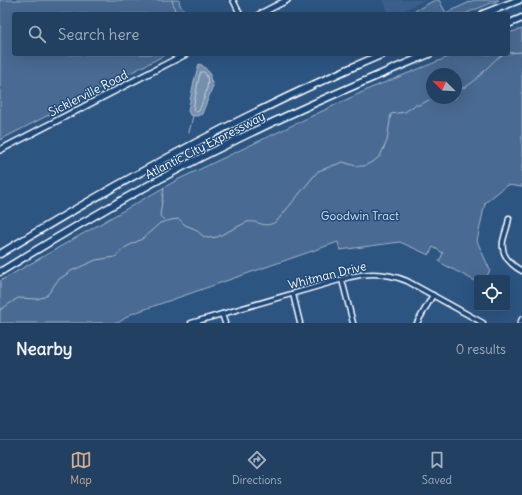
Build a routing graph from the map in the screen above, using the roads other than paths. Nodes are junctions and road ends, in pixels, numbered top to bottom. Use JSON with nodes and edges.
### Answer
{"nodes":[{"id":1,"x":233,"y":0,"type":"edge"},
{"id":2,"x":288,"y":0,"type":"edge"},
{"id":3,"x":519,"y":0,"type":"edge"},
{"id":4,"x":239,"y":12,"type":"edge"},
{"id":5,"x":264,"y":12,"type":"edge"},
{"id":6,"x":488,"y":12,"type":"edge"},
{"id":7,"x":522,"y":18,"type":"edge"},
{"id":8,"x":510,"y":23,"type":"edge"},
{"id":9,"x":182,"y":56,"type":"edge"},
{"id":10,"x":379,"y":56,"type":"edge"},
{"id":11,"x":424,"y":56,"type":"edge"},
{"id":12,"x":0,"y":150,"type":"edge"},
{"id":13,"x":509,"y":218,"type":"dead end"},
{"id":14,"x":0,"y":254,"type":"edge"},
{"id":15,"x":522,"y":271,"type":"edge"},
{"id":16,"x":0,"y":272,"type":"edge"},
{"id":17,"x":342,"y":280,"type":"junction"},
{"id":18,"x":293,"y":294,"type":"junction"},
{"id":19,"x":433,"y":295,"type":"junction"},
{"id":20,"x":222,"y":314,"type":"junction"},
{"id":21,"x":522,"y":319,"type":"edge"},
{"id":22,"x":475,"y":321,"type":"edge"},
{"id":23,"x":191,"y":323,"type":"edge"},
{"id":24,"x":225,"y":323,"type":"edge"},
{"id":25,"x":300,"y":323,"type":"edge"},
{"id":26,"x":353,"y":323,"type":"edge"},
{"id":27,"x":417,"y":323,"type":"edge"},
{"id":28,"x":483,"y":323,"type":"edge"},
{"id":29,"x":520,"y":323,"type":"edge"}],
"edges":[{"from":1,"to":4,"type":"street"},
{"from":2,"to":5,"type":"main road"},
{"from":3,"to":6,"type":"highway"},
{"from":7,"to":8,"type":"highway"},
{"from":9,"to":12,"type":"main road","name":"Sicklerville Road"},
{"from":10,"to":14,"type":"highway","name":"Atlantic City Expressway"},
{"from":11,"to":16,"type":"highway","name":"Atlantic City Expressway"},
{"from":13,"to":15,"type":"street"},
{"from":17,"to":18,"type":"street","name":"Whitman Drive"},
{"from":17,"to":19,"type":"street","name":"Whitman Drive"},
{"from":17,"to":26,"type":"street"},
{"from":18,"to":20,"type":"street","name":"Whitman Drive"},
{"from":18,"to":25,"type":"street"},
{"from":19,"to":22,"type":"street","name":"Whitman Drive"},
{"from":19,"to":27,"type":"street"},
{"from":20,"to":23,"type":"street","name":"Whitman Drive"},
{"from":20,"to":24,"type":"street"},
{"from":21,"to":29,"type":"street"},
{"from":22,"to":28,"type":"street","name":"Whitman Drive"}]}
